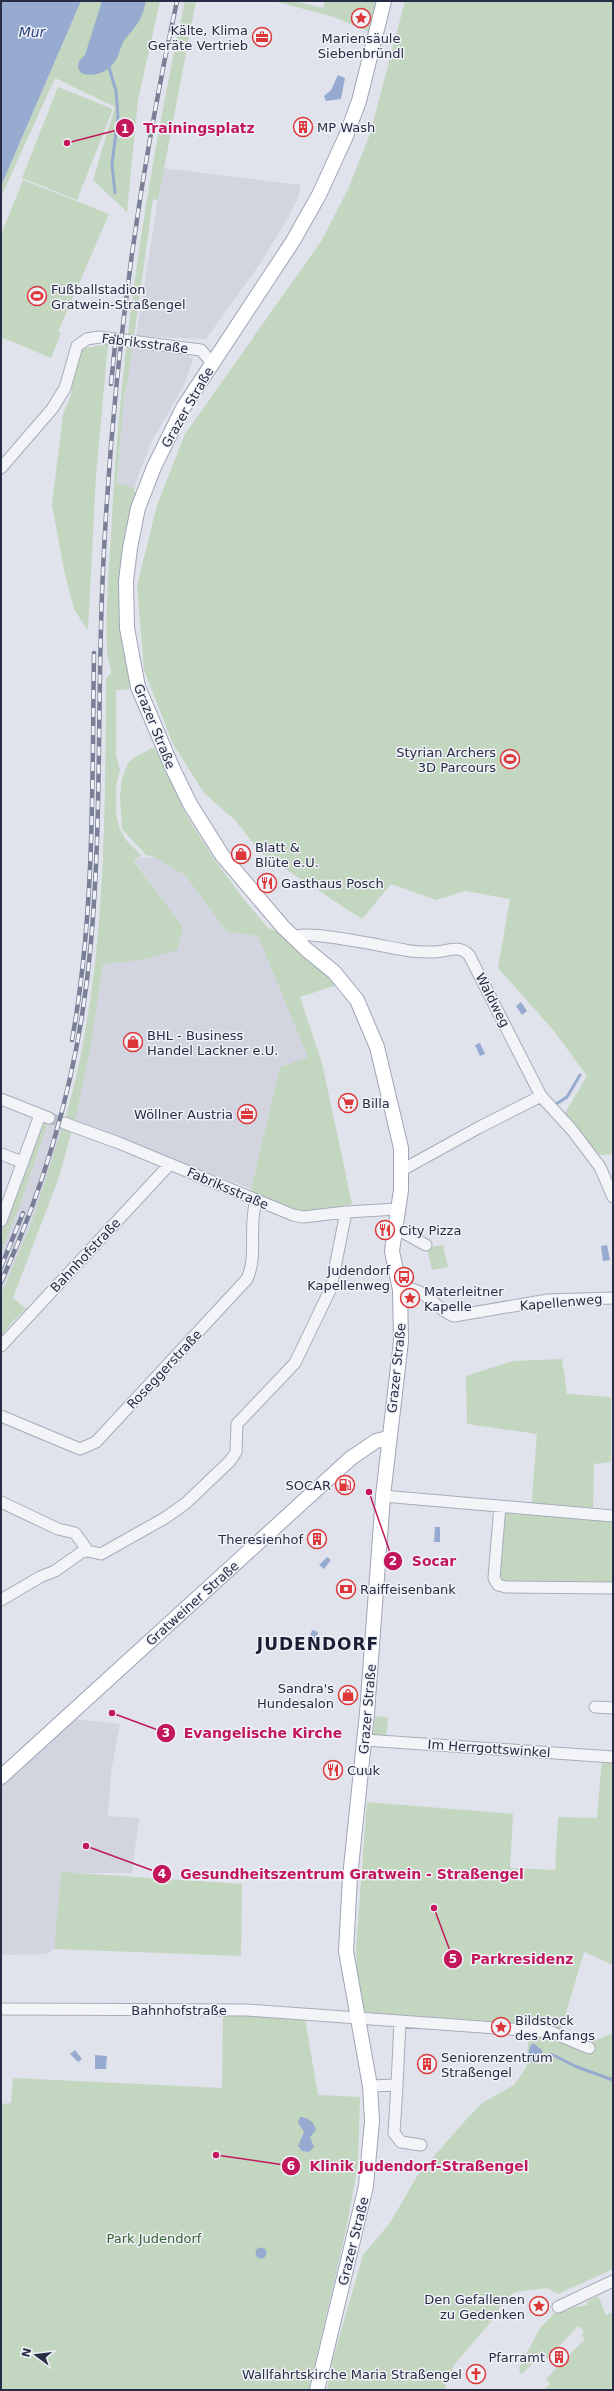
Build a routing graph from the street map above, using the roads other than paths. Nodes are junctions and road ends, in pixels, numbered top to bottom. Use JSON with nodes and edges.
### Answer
{"nodes":[{"id":1,"x":384,"y":1,"type":"edge"},
{"id":2,"x":212,"y":363,"type":"junction"},
{"id":3,"x":1,"y":468,"type":"edge"},
{"id":4,"x":293,"y":937,"type":"junction"},
{"id":5,"x":541,"y":1096,"type":"junction"},
{"id":6,"x":1,"y":1099,"type":"edge"},
{"id":7,"x":64,"y":1123,"type":"tunnel mouth"},
{"id":8,"x":1,"y":1154,"type":"edge"},
{"id":9,"x":22,"y":1162,"type":"junction"},
{"id":10,"x":170,"y":1164,"type":"junction"},
{"id":11,"x":402,"y":1170,"type":"junction"},
{"id":12,"x":613,"y":1197,"type":"edge"},
{"id":13,"x":256,"y":1201,"type":"junction"},
{"id":14,"x":398,"y":1209,"type":"junction"},
{"id":15,"x":346,"y":1212,"type":"junction"},
{"id":16,"x":1,"y":1221,"type":"edge"},
{"id":17,"x":395,"y":1228,"type":"junction"},
{"id":18,"x":426,"y":1245,"type":"dead end"},
{"id":19,"x":400,"y":1290,"type":"junction"},
{"id":20,"x":613,"y":1298,"type":"edge"},
{"id":21,"x":1,"y":1346,"type":"edge"},
{"id":22,"x":1,"y":1416,"type":"edge"},
{"id":23,"x":388,"y":1438,"type":"junction"},
{"id":24,"x":383,"y":1496,"type":"junction"},
{"id":25,"x":1,"y":1502,"type":"edge"},
{"id":26,"x":500,"y":1506,"type":"junction"},
{"id":27,"x":613,"y":1516,"type":"edge"},
{"id":28,"x":88,"y":1551,"type":"junction"},
{"id":29,"x":613,"y":1588,"type":"edge"},
{"id":30,"x":1,"y":1600,"type":"edge"},
{"id":31,"x":595,"y":1706,"type":"dead end"},
{"id":32,"x":613,"y":1708,"type":"edge"},
{"id":33,"x":365,"y":1740,"type":"junction"},
{"id":34,"x":613,"y":1756,"type":"edge"},
{"id":35,"x":1,"y":1777,"type":"edge"},
{"id":36,"x":1,"y":2009,"type":"edge"},
{"id":37,"x":357,"y":2018,"type":"junction"},
{"id":38,"x":400,"y":2022,"type":"junction"},
{"id":39,"x":589,"y":2048,"type":"dead end"},
{"id":40,"x":397,"y":2085,"type":"junction"},
{"id":41,"x":370,"y":2086,"type":"junction"},
{"id":42,"x":421,"y":2145,"type":"dead end"},
{"id":43,"x":613,"y":2281,"type":"edge"},
{"id":44,"x":558,"y":2307,"type":"dead end"},
{"id":45,"x":317,"y":2390,"type":"edge"}],
"edges":[{"from":1,"to":2,"type":"main road","name":"Grazer Straße"},
{"from":2,"to":3,"type":"street","name":"Fabriksstraße"},
{"from":2,"to":4,"type":"main road","name":"Grazer Straße"},
{"from":4,"to":5,"type":"street","name":"Waldweg"},
{"from":4,"to":11,"type":"main road","name":"Grazer Straße"},
{"from":5,"to":11,"type":"street"},
{"from":5,"to":12,"type":"street","name":"Waldweg"},
{"from":6,"to":9,"type":"street"},
{"from":7,"to":10,"type":"street","name":"Fabriksstraße"},
{"from":8,"to":9,"type":"street"},
{"from":9,"to":16,"type":"street"},
{"from":10,"to":13,"type":"street","name":"Fabriksstraße"},
{"from":10,"to":21,"type":"street","name":"Bahnhofstraße"},
{"from":11,"to":14,"type":"main road","name":"Grazer Straße"},
{"from":13,"to":15,"type":"street","name":"Fabriksstraße"},
{"from":13,"to":22,"type":"street","name":"Roseggerstraße"},
{"from":14,"to":15,"type":"street","name":"Fabriksstraße"},
{"from":14,"to":17,"type":"main road","name":"Grazer Straße"},
{"from":15,"to":28,"type":"street"},
{"from":17,"to":18,"type":"street"},
{"from":17,"to":19,"type":"main road","name":"Grazer Straße"},
{"from":19,"to":20,"type":"street","name":"Kapellenweg"},
{"from":19,"to":23,"type":"main road","name":"Grazer Straße"},
{"from":23,"to":24,"type":"main road","name":"Grazer Straße"},
{"from":23,"to":35,"type":"main road","name":"Gratweiner Straße"},
{"from":24,"to":26,"type":"street"},
{"from":24,"to":33,"type":"main road","name":"Grazer Straße"},
{"from":25,"to":28,"type":"street"},
{"from":26,"to":27,"type":"street"},
{"from":26,"to":29,"type":"street"},
{"from":28,"to":30,"type":"street"},
{"from":31,"to":32,"type":"street"},
{"from":33,"to":34,"type":"street","name":"Im Herrgottswinkel"},
{"from":33,"to":37,"type":"main road","name":"Grazer Straße"},
{"from":36,"to":37,"type":"street","name":"Bahnhofstraße"},
{"from":37,"to":38,"type":"street"},
{"from":37,"to":41,"type":"main road","name":"Grazer Straße"},
{"from":38,"to":39,"type":"street"},
{"from":38,"to":40,"type":"street"},
{"from":40,"to":41,"type":"street"},
{"from":40,"to":42,"type":"street"},
{"from":41,"to":45,"type":"main road","name":"Grazer Straße"},
{"from":43,"to":44,"type":"street"}]}
